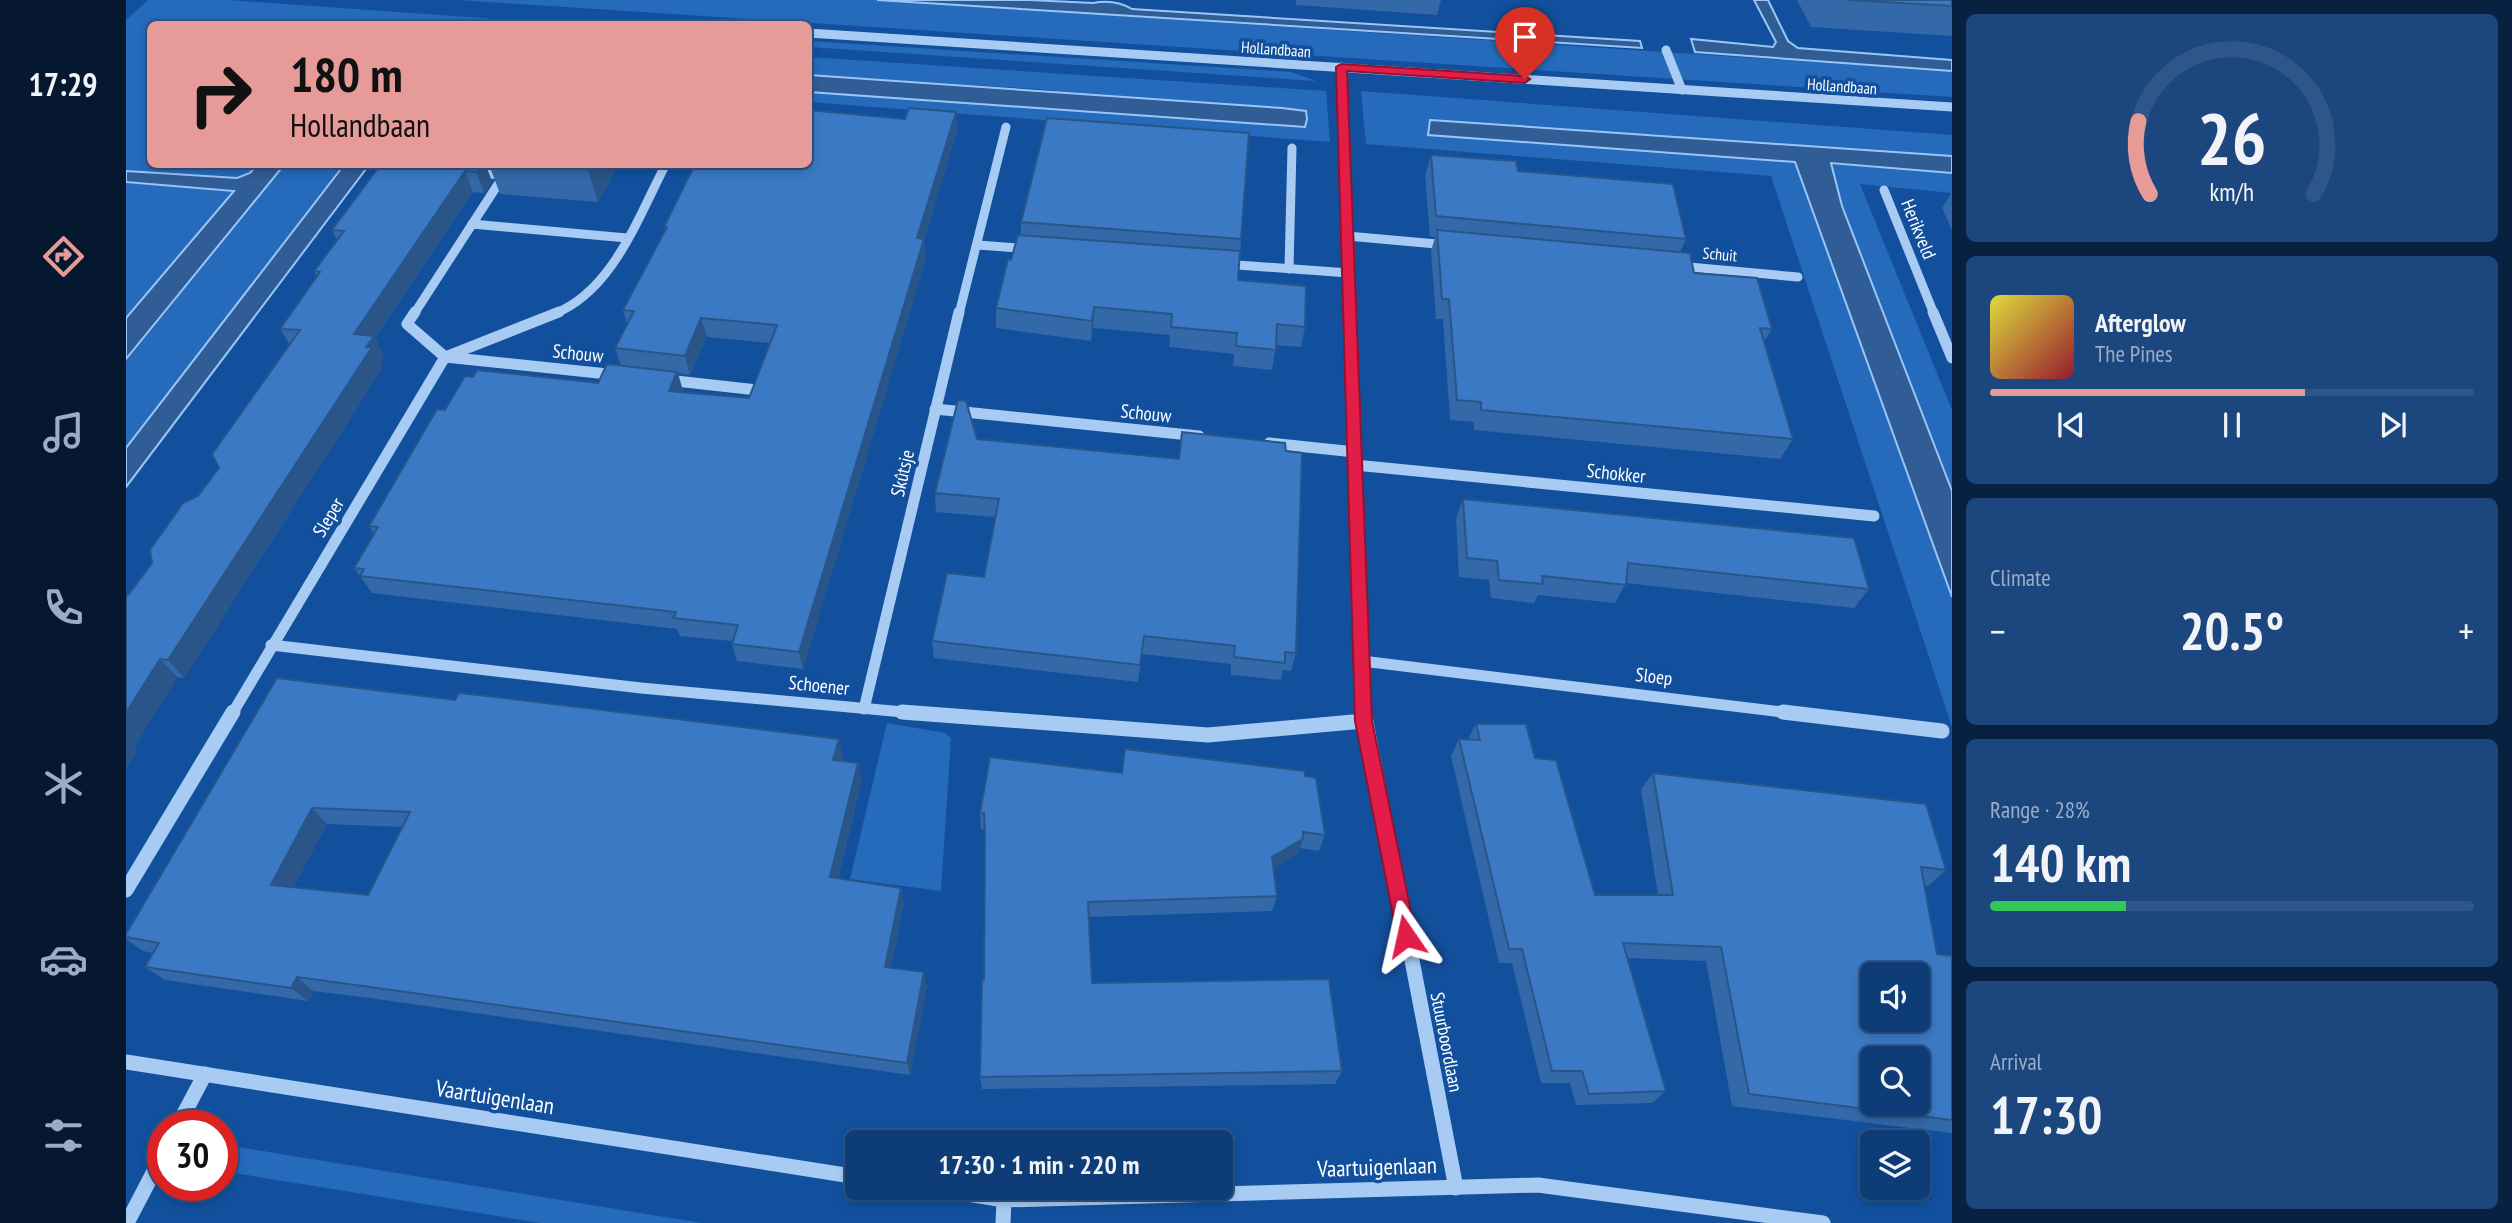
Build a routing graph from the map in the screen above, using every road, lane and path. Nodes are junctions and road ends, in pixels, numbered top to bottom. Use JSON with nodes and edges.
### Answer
{"nodes":[{"id":1,"x":812,"y":33,"type":"edge"},
{"id":2,"x":1666,"y":50,"type":"dead end"},
{"id":3,"x":1341,"y":67,"type":"junction"},
{"id":4,"x":1682,"y":90,"type":"junction"},
{"id":5,"x":1952,"y":107,"type":"edge"},
{"id":6,"x":1006,"y":127,"type":"dead end"},
{"id":7,"x":1292,"y":148,"type":"dead end"},
{"id":8,"x":664,"y":168,"type":"edge"},
{"id":9,"x":464,"y":172,"type":"edge"},
{"id":10,"x":1884,"y":190,"type":"dead end"},
{"id":11,"x":472,"y":224,"type":"junction"},
{"id":12,"x":1347,"y":236,"type":"junction"},
{"id":13,"x":627,"y":238,"type":"junction"},
{"id":14,"x":978,"y":245,"type":"junction"},
{"id":15,"x":1456,"y":246,"type":"edge"},
{"id":16,"x":1046,"y":251,"type":"edge"},
{"id":17,"x":1208,"y":263,"type":"edge"},
{"id":18,"x":1661,"y":265,"type":"edge"},
{"id":19,"x":1289,"y":269,"type":"junction"},
{"id":20,"x":1349,"y":274,"type":"junction"},
{"id":21,"x":1798,"y":277,"type":"dead end"},
{"id":22,"x":407,"y":324,"type":"joint"},
{"id":23,"x":445,"y":357,"type":"junction"},
{"id":24,"x":1952,"y":358,"type":"edge"},
{"id":25,"x":632,"y":376,"type":"edge"},
{"id":26,"x":660,"y":379,"type":"edge"},
{"id":27,"x":757,"y":390,"type":"edge"},
{"id":28,"x":935,"y":409,"type":"junction"},
{"id":29,"x":1216,"y":438,"type":"edge"},
{"id":30,"x":1257,"y":442,"type":"edge"},
{"id":31,"x":1355,"y":458,"type":"junction"},
{"id":32,"x":1874,"y":516,"type":"dead end"},
{"id":33,"x":271,"y":645,"type":"junction"},
{"id":34,"x":1362,"y":661,"type":"junction"},
{"id":35,"x":864,"y":709,"type":"junction"},
{"id":36,"x":1364,"y":721,"type":"junction"},
{"id":37,"x":1942,"y":731,"type":"dead end"},
{"id":38,"x":126,"y":890,"type":"edge"},
{"id":39,"x":126,"y":1062,"type":"edge"},
{"id":40,"x":205,"y":1074,"type":"junction"},
{"id":41,"x":186,"y":1110,"type":"edge"},
{"id":42,"x":845,"y":1175,"type":"edge"},
{"id":43,"x":147,"y":1185,"type":"edge"},
{"id":44,"x":1455,"y":1188,"type":"junction"},
{"id":45,"x":1233,"y":1194,"type":"edge"},
{"id":46,"x":1004,"y":1200,"type":"edge"},
{"id":47,"x":127,"y":1223,"type":"edge"},
{"id":48,"x":1003,"y":1223,"type":"edge"},
{"id":49,"x":1823,"y":1223,"type":"edge"}],
"edges":[{"from":1,"to":3,"type":"street","name":"Hollandbaan"},
{"from":2,"to":4,"type":"street"},
{"from":3,"to":4,"type":"street","name":"Hollandbaan"},
{"from":3,"to":12,"type":"street","name":"Stuurboordlaan"},
{"from":4,"to":5,"type":"street","name":"Hollandbaan"},
{"from":6,"to":14,"type":"street","name":"Skûtsje"},
{"from":7,"to":19,"type":"street"},
{"from":8,"to":13,"type":"street"},
{"from":9,"to":11,"type":"street"},
{"from":10,"to":24,"type":"street","name":"Herikveld"},
{"from":11,"to":13,"type":"street"},
{"from":11,"to":22,"type":"street"},
{"from":12,"to":15,"type":"street"},
{"from":12,"to":20,"type":"street","name":"Stuurboordlaan"},
{"from":13,"to":23,"type":"street"},
{"from":14,"to":16,"type":"street"},
{"from":14,"to":28,"type":"street","name":"Skûtsje"},
{"from":17,"to":19,"type":"street"},
{"from":18,"to":21,"type":"street","name":"Schuit"},
{"from":19,"to":20,"type":"street"},
{"from":20,"to":31,"type":"street","name":"Stuurboordlaan"},
{"from":22,"to":23,"type":"street"},
{"from":23,"to":25,"type":"street","name":"Schouw"},
{"from":23,"to":33,"type":"street","name":"Sleper"},
{"from":26,"to":27,"type":"street"},
{"from":28,"to":29,"type":"street","name":"Schouw"},
{"from":28,"to":35,"type":"street","name":"Skûtsje"},
{"from":30,"to":31,"type":"street"},
{"from":31,"to":32,"type":"street","name":"Schokker"},
{"from":31,"to":34,"type":"street","name":"Stuurboordlaan"},
{"from":33,"to":35,"type":"street","name":"Schoener"},
{"from":33,"to":38,"type":"street","name":"Sleper"},
{"from":34,"to":36,"type":"street","name":"Stuurboordlaan"},
{"from":34,"to":37,"type":"street","name":"Sloep"},
{"from":35,"to":36,"type":"street","name":"Schoener"},
{"from":36,"to":44,"type":"street","name":"Stuurboordlaan"},
{"from":39,"to":40,"type":"street","name":"Vaartuigenlaan"},
{"from":40,"to":41,"type":"street"},
{"from":40,"to":42,"type":"street","name":"Vaartuigenlaan"},
{"from":43,"to":47,"type":"street"},
{"from":44,"to":45,"type":"street","name":"Vaartuigenlaan"},
{"from":44,"to":49,"type":"street","name":"Vaartuigenlaan"},
{"from":46,"to":48,"type":"street"}]}
